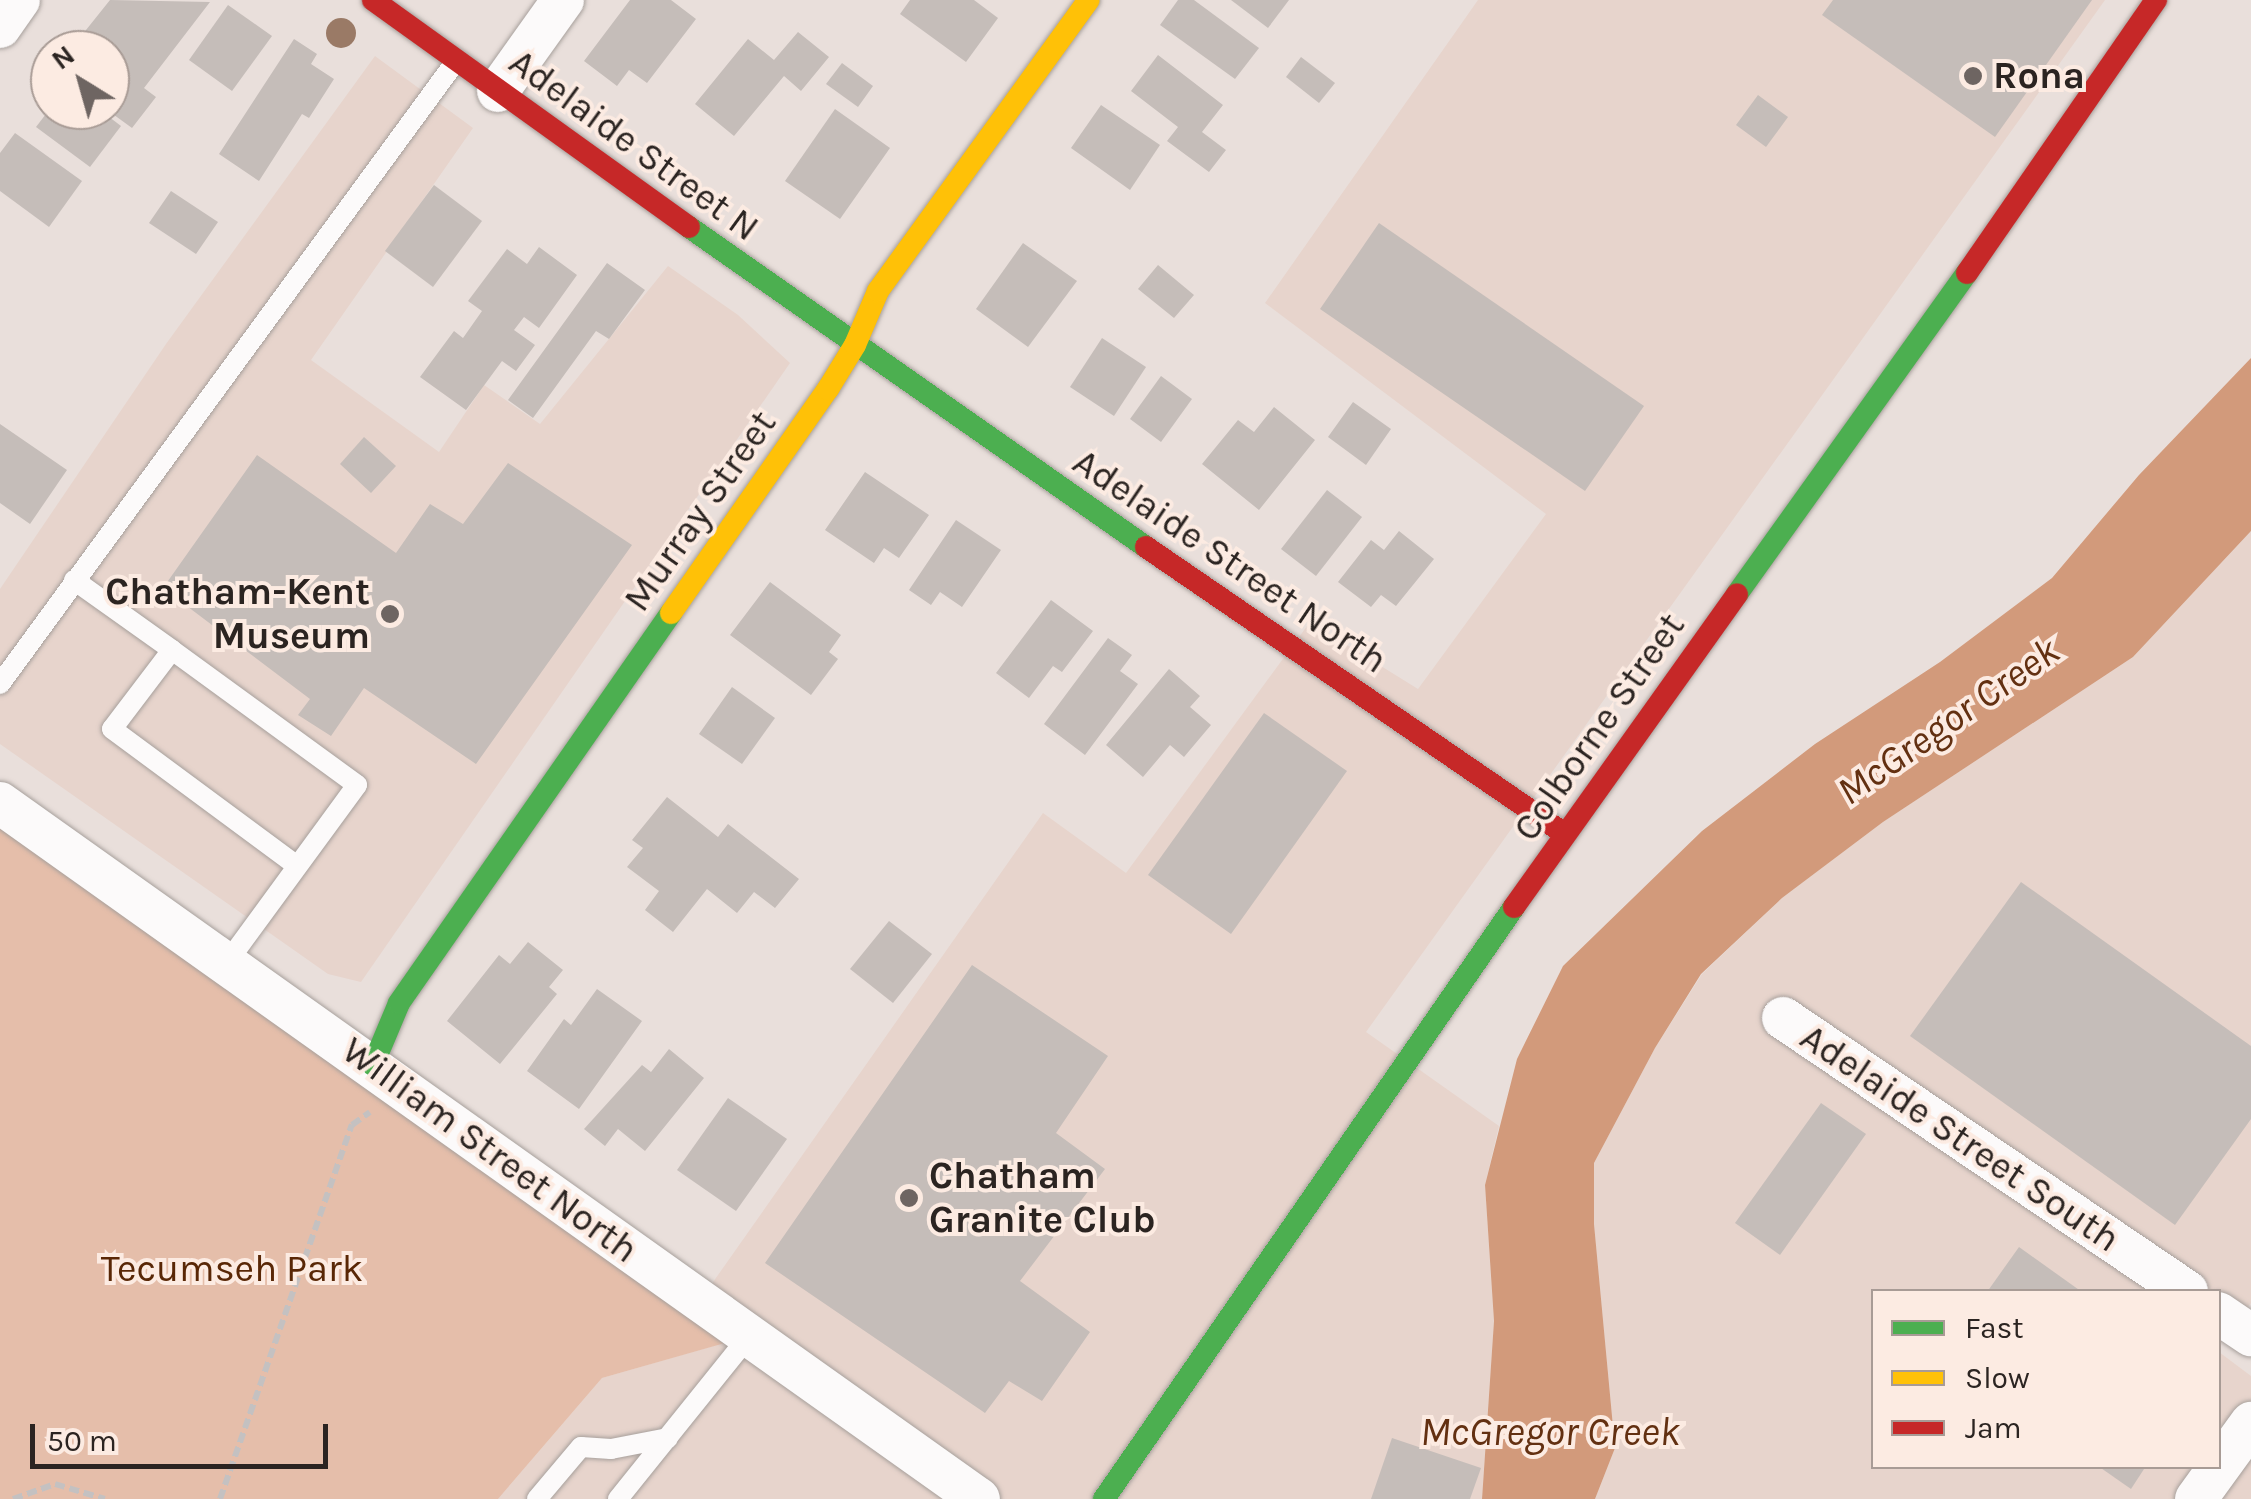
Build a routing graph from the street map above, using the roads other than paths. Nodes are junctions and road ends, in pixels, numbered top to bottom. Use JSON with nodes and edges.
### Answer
{"nodes":[{"id":1,"x":19,"y":0,"type":"edge"},
{"id":2,"x":373,"y":0,"type":"edge"},
{"id":3,"x":563,"y":0,"type":"edge"},
{"id":4,"x":1089,"y":0,"type":"edge"},
{"id":5,"x":2156,"y":0,"type":"edge"},
{"id":6,"x":0,"y":27,"type":"edge"},
{"id":7,"x":456,"y":60,"type":"junction"},
{"id":8,"x":498,"y":92,"type":"junction"},
{"id":9,"x":855,"y":345,"type":"junction"},
{"id":10,"x":74,"y":580,"type":"junction"},
{"id":11,"x":172,"y":650,"type":"junction"},
{"id":12,"x":0,"y":684,"type":"edge"},
{"id":13,"x":0,"y":803,"type":"edge"},
{"id":14,"x":1565,"y":834,"type":"junction"},
{"id":15,"x":297,"y":866,"type":"junction"},
{"id":16,"x":228,"y":961,"type":"junction"},
{"id":17,"x":1784,"y":1018,"type":"dead end"},
{"id":18,"x":373,"y":1065,"type":"junction"},
{"id":19,"x":2183,"y":1289,"type":"edge"},
{"id":20,"x":2221,"y":1315,"type":"edge"},
{"id":21,"x":2251,"y":1335,"type":"edge"},
{"id":22,"x":748,"y":1336,"type":"junction"},
{"id":23,"x":2251,"y":1423,"type":"edge"},
{"id":24,"x":668,"y":1438,"type":"junction"},
{"id":25,"x":2221,"y":1464,"type":"edge"},
{"id":26,"x":2218,"y":1469,"type":"edge"},
{"id":27,"x":537,"y":1499,"type":"edge"},
{"id":28,"x":618,"y":1499,"type":"edge"},
{"id":29,"x":978,"y":1499,"type":"edge"},
{"id":30,"x":1104,"y":1499,"type":"edge"},
{"id":31,"x":2196,"y":1499,"type":"edge"}],
"edges":[{"from":1,"to":6,"type":"street"},
{"from":2,"to":7,"type":"street","name":"Adelaide Street N"},
{"from":3,"to":8,"type":"street"},
{"from":4,"to":9,"type":"street","name":"Murray Street"},
{"from":5,"to":14,"type":"street","name":"Colborne Street"},
{"from":7,"to":8,"type":"street","name":"Adelaide Street N"},
{"from":7,"to":10,"type":"lane"},
{"from":8,"to":9,"type":"street","name":"Adelaide Street N"},
{"from":9,"to":14,"type":"street","name":"Adelaide Street North"},
{"from":9,"to":18,"type":"street","name":"Murray Street"},
{"from":10,"to":11,"type":"lane"},
{"from":10,"to":12,"type":"lane"},
{"from":11,"to":15,"type":"lane"},
{"from":11,"to":15,"type":"lane"},
{"from":13,"to":16,"type":"street","name":"William Street North"},
{"from":14,"to":30,"type":"street","name":"Colborne Street"},
{"from":15,"to":16,"type":"lane"},
{"from":16,"to":18,"type":"street","name":"William Street North"},
{"from":17,"to":19,"type":"street","name":"Adelaide Street South"},
{"from":18,"to":22,"type":"street","name":"William Street North"},
{"from":20,"to":21,"type":"street"},
{"from":22,"to":24,"type":"lane"},
{"from":22,"to":29,"type":"street","name":"William Street North"},
{"from":23,"to":25,"type":"street"},
{"from":24,"to":27,"type":"lane"},
{"from":24,"to":28,"type":"lane"},
{"from":26,"to":31,"type":"street"}]}
